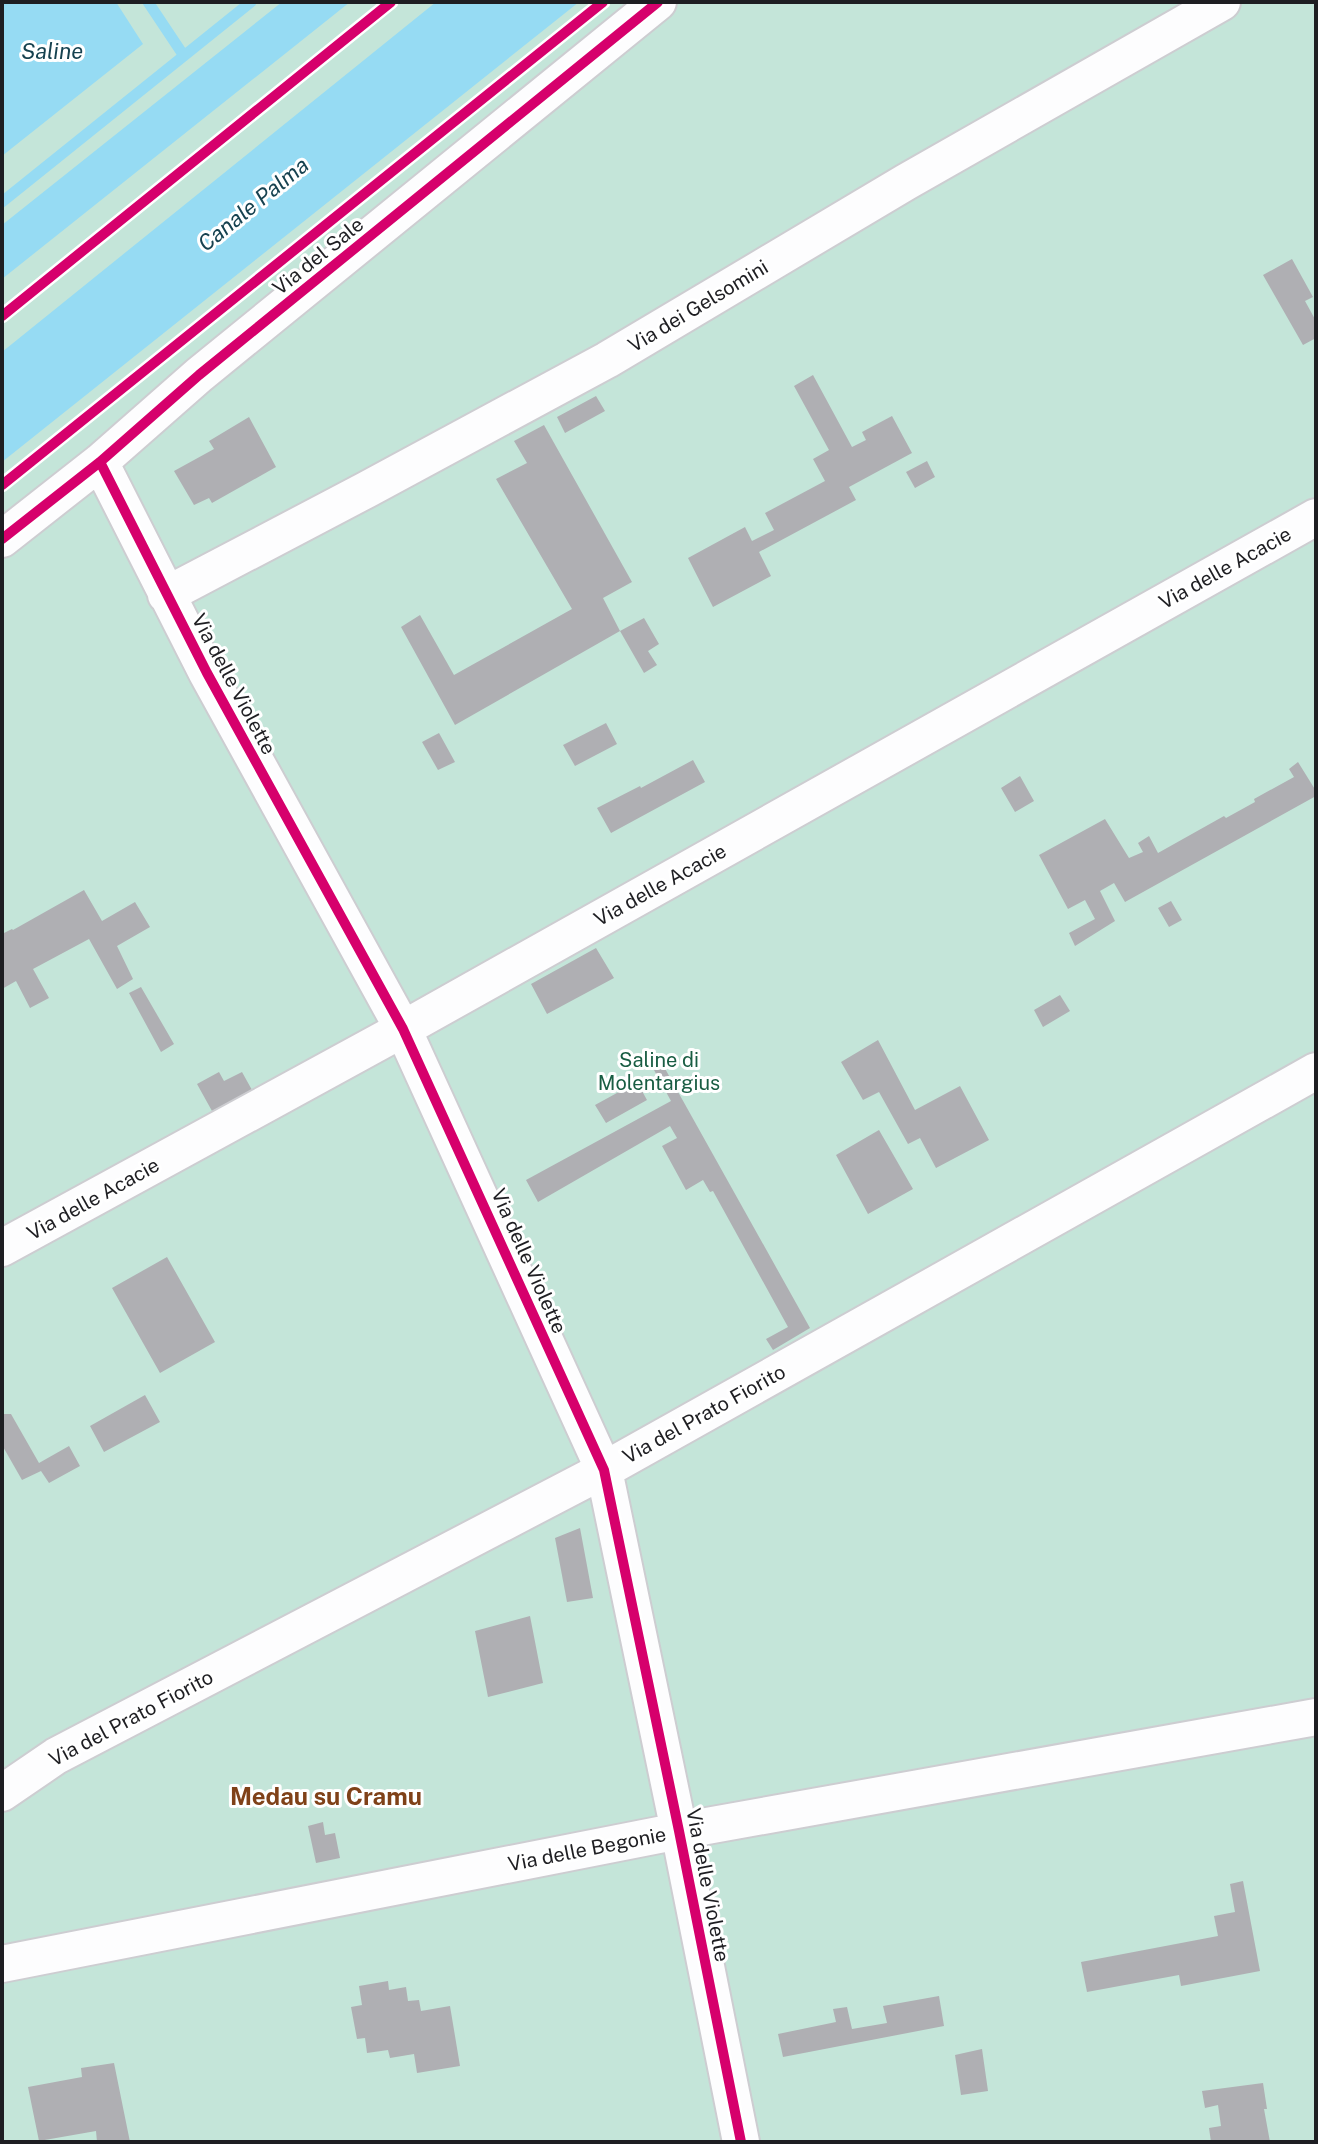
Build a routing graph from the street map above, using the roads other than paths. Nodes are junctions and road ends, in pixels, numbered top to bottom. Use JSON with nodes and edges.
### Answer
{"nodes":[{"id":1,"x":658,"y":2,"type":"edge"},
{"id":2,"x":1222,"y":2,"type":"edge"},
{"id":3,"x":100,"y":462,"type":"junction"},
{"id":4,"x":1316,"y":517,"type":"edge"},
{"id":5,"x":2,"y":539,"type":"edge"},
{"id":6,"x":166,"y":595,"type":"junction"},
{"id":7,"x":403,"y":1029,"type":"junction"},
{"id":8,"x":1316,"y":1071,"type":"edge"},
{"id":9,"x":2,"y":1248,"type":"edge"},
{"id":10,"x":604,"y":1470,"type":"junction"},
{"id":11,"x":1316,"y":1717,"type":"edge"},
{"id":12,"x":2,"y":1793,"type":"edge"},
{"id":13,"x":679,"y":1831,"type":"junction"},
{"id":14,"x":2,"y":1964,"type":"edge"},
{"id":15,"x":741,"y":2142,"type":"edge"}],
"edges":[{"from":1,"to":3,"type":"street","name":"Via del Sale"},
{"from":2,"to":6,"type":"street","name":"Via dei Gelsomini"},
{"from":3,"to":5,"type":"street","name":"Via del Sale"},
{"from":3,"to":6,"type":"street","name":"Via delle Violette"},
{"from":4,"to":7,"type":"street","name":"Via delle Acacie"},
{"from":6,"to":7,"type":"street","name":"Via delle Violette"},
{"from":7,"to":9,"type":"street","name":"Via delle Acacie"},
{"from":7,"to":10,"type":"street","name":"Via delle Violette"},
{"from":8,"to":10,"type":"street","name":"Via del Prato Fiorito"},
{"from":10,"to":12,"type":"street","name":"Via del Prato Fiorito"},
{"from":10,"to":13,"type":"street","name":"Via delle Violette"},
{"from":11,"to":13,"type":"street","name":"Via delle Begonie"},
{"from":13,"to":14,"type":"street","name":"Via delle Begonie"},
{"from":13,"to":15,"type":"street","name":"Via delle Violette"}]}
